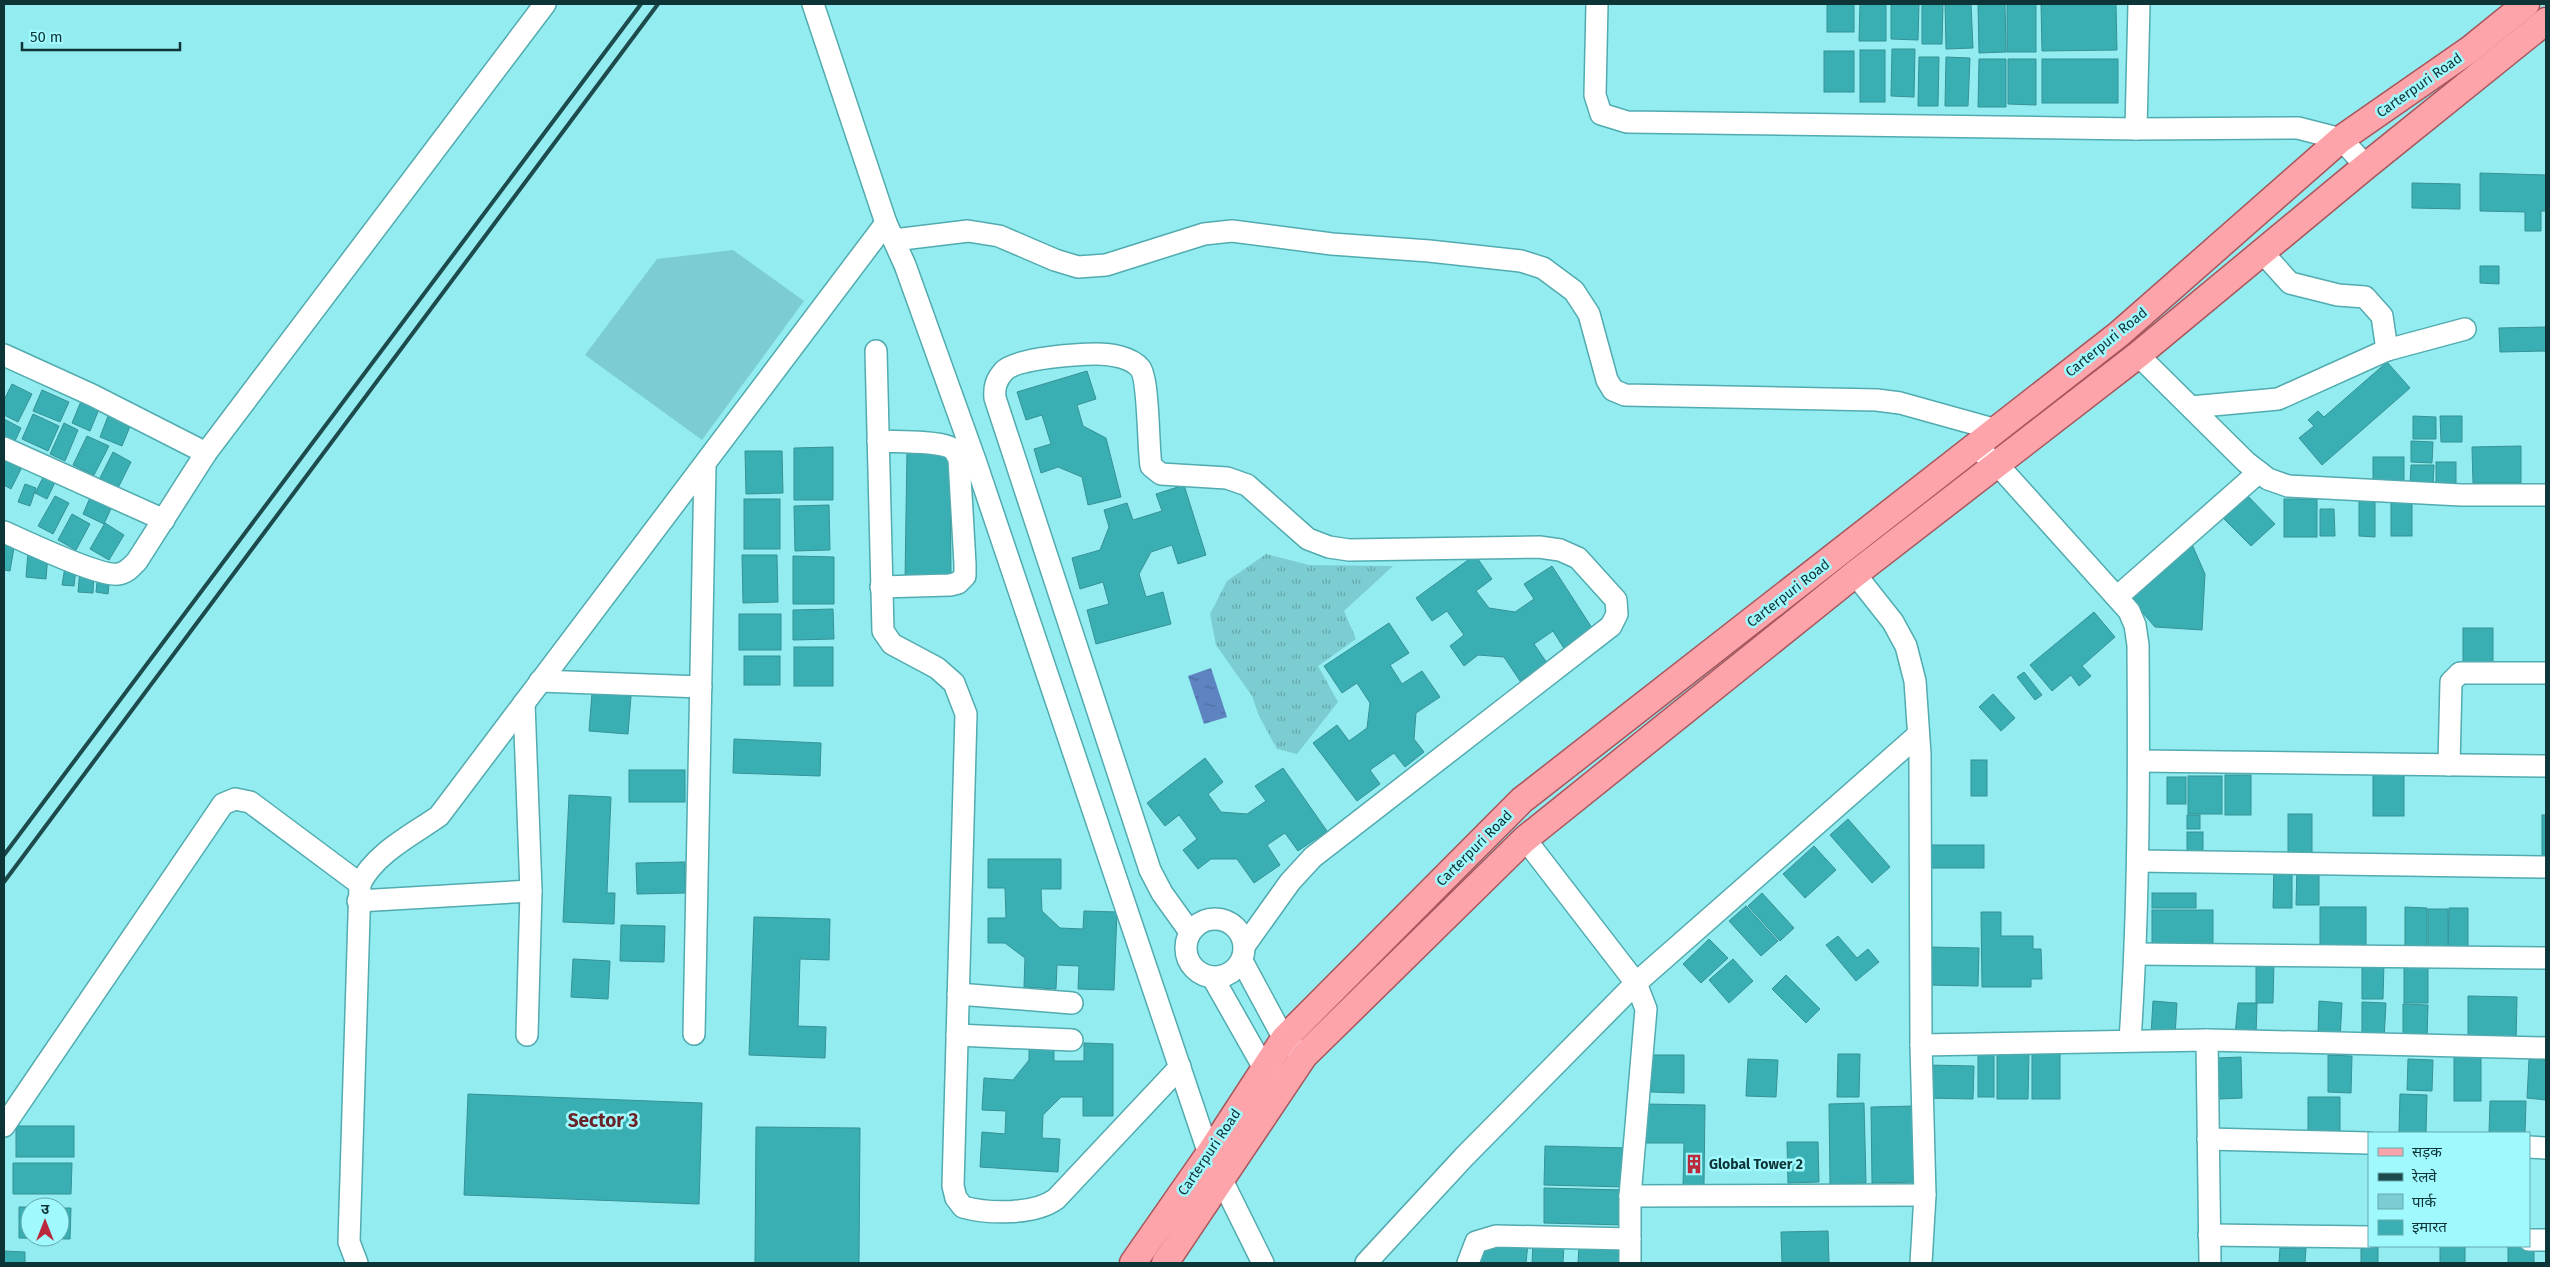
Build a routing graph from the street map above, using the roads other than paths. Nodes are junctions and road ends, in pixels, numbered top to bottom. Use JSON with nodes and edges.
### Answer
{"nodes":[{"id":1,"x":545,"y":4,"type":"edge"},
{"id":2,"x":812,"y":4,"type":"edge"},
{"id":3,"x":1597,"y":4,"type":"edge"},
{"id":4,"x":2139,"y":4,"type":"edge"},
{"id":5,"x":2526,"y":4,"type":"edge"},
{"id":6,"x":2546,"y":21,"type":"edge"},
{"id":7,"x":2136,"y":129,"type":"junction"},
{"id":8,"x":2341,"y":139,"type":"junction"},
{"id":9,"x":2366,"y":166,"type":"junction"},
{"id":10,"x":890,"y":231,"type":"junction"},
{"id":11,"x":2262,"y":252,"type":"junction"},
{"id":12,"x":2465,"y":329,"type":"dead end"},
{"id":13,"x":2387,"y":350,"type":"junction"},
{"id":14,"x":876,"y":351,"type":"dead end"},
{"id":15,"x":4,"y":355,"type":"edge"},
{"id":16,"x":2138,"y":356,"type":"junction"},
{"id":17,"x":2190,"y":407,"type":"junction"},
{"id":18,"x":1997,"y":430,"type":"junction"},
{"id":19,"x":878,"y":441,"type":"junction"},
{"id":20,"x":4,"y":448,"type":"edge"},
{"id":21,"x":1975,"y":448,"type":"junction"},
{"id":22,"x":206,"y":453,"type":"junction"},
{"id":23,"x":1996,"y":463,"type":"junction"},
{"id":24,"x":705,"y":466,"type":"junction"},
{"id":25,"x":2259,"y":472,"type":"junction"},
{"id":26,"x":2546,"y":495,"type":"edge"},
{"id":27,"x":164,"y":520,"type":"junction"},
{"id":28,"x":4,"y":532,"type":"edge"},
{"id":29,"x":1855,"y":574,"type":"junction"},
{"id":30,"x":881,"y":587,"type":"junction"},
{"id":31,"x":2117,"y":597,"type":"junction"},
{"id":32,"x":2546,"y":672,"type":"edge"},
{"id":33,"x":540,"y":681,"type":"junction"},
{"id":34,"x":701,"y":687,"type":"junction"},
{"id":35,"x":524,"y":703,"type":"junction"},
{"id":36,"x":1918,"y":735,"type":"junction"},
{"id":37,"x":2138,"y":761,"type":"junction"},
{"id":38,"x":2449,"y":765,"type":"junction"},
{"id":39,"x":2546,"y":766,"type":"edge"},
{"id":40,"x":1525,"y":840,"type":"junction"},
{"id":41,"x":2138,"y":861,"type":"junction"},
{"id":42,"x":2546,"y":868,"type":"edge"},
{"id":43,"x":531,"y":891,"type":"junction"},
{"id":44,"x":359,"y":893,"type":"junction"},
{"id":45,"x":1190,"y":932,"type":"junction"},
{"id":46,"x":1243,"y":953,"type":"junction"},
{"id":47,"x":2136,"y":954,"type":"junction"},
{"id":48,"x":2546,"y":958,"type":"edge"},
{"id":49,"x":1213,"y":978,"type":"junction"},
{"id":50,"x":1636,"y":983,"type":"junction"},
{"id":51,"x":958,"y":994,"type":"junction"},
{"id":52,"x":1072,"y":1002,"type":"dead end"},
{"id":53,"x":694,"y":1034,"type":"dead end"},
{"id":54,"x":957,"y":1034,"type":"junction"},
{"id":55,"x":527,"y":1035,"type":"dead end"},
{"id":56,"x":1072,"y":1040,"type":"dead end"},
{"id":57,"x":1284,"y":1040,"type":"junction"},
{"id":58,"x":2130,"y":1040,"type":"junction"},
{"id":59,"x":2206,"y":1040,"type":"junction"},
{"id":60,"x":1921,"y":1045,"type":"junction"},
{"id":61,"x":2546,"y":1048,"type":"edge"},
{"id":62,"x":1304,"y":1056,"type":"junction"},
{"id":63,"x":1180,"y":1067,"type":"junction"},
{"id":64,"x":1264,"y":1068,"type":"junction"},
{"id":65,"x":1285,"y":1082,"type":"junction"},
{"id":66,"x":4,"y":1126,"type":"edge"},
{"id":67,"x":2208,"y":1139,"type":"junction"},
{"id":68,"x":2368,"y":1143,"type":"edge"},
{"id":69,"x":2530,"y":1147,"type":"edge"},
{"id":70,"x":2546,"y":1148,"type":"edge"},
{"id":71,"x":1209,"y":1154,"type":"junction"},
{"id":72,"x":1222,"y":1181,"type":"junction"},
{"id":73,"x":1925,"y":1195,"type":"junction"},
{"id":74,"x":1630,"y":1196,"type":"junction"},
{"id":75,"x":2209,"y":1234,"type":"junction"},
{"id":76,"x":2368,"y":1237,"type":"edge"},
{"id":77,"x":1630,"y":1239,"type":"junction"},
{"id":78,"x":2530,"y":1240,"type":"edge"},
{"id":79,"x":2546,"y":1240,"type":"edge"},
{"id":80,"x":357,"y":1263,"type":"edge"},
{"id":81,"x":1133,"y":1263,"type":"edge"},
{"id":82,"x":1164,"y":1263,"type":"edge"},
{"id":83,"x":1263,"y":1263,"type":"edge"},
{"id":84,"x":1366,"y":1263,"type":"edge"},
{"id":85,"x":1468,"y":1263,"type":"edge"},
{"id":86,"x":1630,"y":1263,"type":"edge"},
{"id":87,"x":1922,"y":1263,"type":"edge"},
{"id":88,"x":2210,"y":1263,"type":"edge"}],
"edges":[{"from":1,"to":22,"type":"street"},
{"from":2,"to":10,"type":"street"},
{"from":3,"to":7,"type":"street"},
{"from":4,"to":7,"type":"street"},
{"from":5,"to":8,"type":"main road","name":"Carterpuri Road"},
{"from":6,"to":9,"type":"main road","name":"Carterpuri Road"},
{"from":7,"to":8,"type":"street"},
{"from":8,"to":9,"type":"street"},
{"from":8,"to":18,"type":"main road","name":"Carterpuri Road"},
{"from":9,"to":11,"type":"main road","name":"Carterpuri Road"},
{"from":10,"to":18,"type":"street"},
{"from":10,"to":24,"type":"street"},
{"from":10,"to":63,"type":"street"},
{"from":11,"to":13,"type":"street"},
{"from":11,"to":16,"type":"main road","name":"Carterpuri Road"},
{"from":12,"to":13,"type":"street"},
{"from":13,"to":17,"type":"street"},
{"from":14,"to":19,"type":"street"},
{"from":15,"to":22,"type":"street"},
{"from":16,"to":17,"type":"street"},
{"from":16,"to":23,"type":"main road","name":"Carterpuri Road"},
{"from":17,"to":25,"type":"street"},
{"from":18,"to":21,"type":"main road","name":"Carterpuri Road"},
{"from":19,"to":30,"type":"street"},
{"from":19,"to":30,"type":"street"},
{"from":20,"to":27,"type":"street"},
{"from":21,"to":23,"type":"street"},
{"from":21,"to":57,"type":"main road","name":"Carterpuri Road"},
{"from":22,"to":27,"type":"street"},
{"from":23,"to":29,"type":"main road","name":"Carterpuri Road"},
{"from":23,"to":31,"type":"street"},
{"from":24,"to":33,"type":"street"},
{"from":24,"to":34,"type":"street"},
{"from":25,"to":26,"type":"street"},
{"from":25,"to":31,"type":"street"},
{"from":27,"to":28,"type":"street"},
{"from":29,"to":36,"type":"street"},
{"from":29,"to":40,"type":"main road","name":"Carterpuri Road"},
{"from":30,"to":51,"type":"street"},
{"from":31,"to":37,"type":"street"},
{"from":32,"to":38,"type":"street"},
{"from":33,"to":34,"type":"street"},
{"from":33,"to":35,"type":"street"},
{"from":34,"to":53,"type":"street"},
{"from":35,"to":43,"type":"street"},
{"from":35,"to":44,"type":"street"},
{"from":36,"to":50,"type":"street"},
{"from":36,"to":60,"type":"street"},
{"from":37,"to":38,"type":"street"},
{"from":37,"to":41,"type":"street"},
{"from":38,"to":39,"type":"street"},
{"from":40,"to":50,"type":"street"},
{"from":40,"to":62,"type":"main road","name":"Carterpuri Road"},
{"from":41,"to":42,"type":"street"},
{"from":41,"to":47,"type":"street"},
{"from":43,"to":44,"type":"street"},
{"from":43,"to":55,"type":"street"},
{"from":44,"to":66,"type":"street"},
{"from":44,"to":80,"type":"street"},
{"from":45,"to":46,"type":"street"},
{"from":45,"to":46,"type":"street"},
{"from":45,"to":49,"type":"street"},
{"from":46,"to":49,"type":"street"},
{"from":46,"to":57,"type":"street"},
{"from":47,"to":48,"type":"street"},
{"from":47,"to":58,"type":"street"},
{"from":49,"to":64,"type":"street"},
{"from":50,"to":74,"type":"street"},
{"from":50,"to":84,"type":"street"},
{"from":51,"to":52,"type":"street"},
{"from":51,"to":54,"type":"street"},
{"from":54,"to":56,"type":"street"},
{"from":54,"to":63,"type":"street"},
{"from":57,"to":62,"type":"street"},
{"from":57,"to":64,"type":"main road","name":"Carterpuri Road"},
{"from":58,"to":59,"type":"street"},
{"from":58,"to":60,"type":"street"},
{"from":59,"to":61,"type":"street"},
{"from":59,"to":67,"type":"street"},
{"from":60,"to":73,"type":"street"},
{"from":62,"to":65,"type":"main road","name":"Carterpuri Road"},
{"from":63,"to":71,"type":"street"},
{"from":64,"to":65,"type":"street"},
{"from":64,"to":71,"type":"main road","name":"Carterpuri Road"},
{"from":65,"to":72,"type":"main road","name":"Carterpuri Road"},
{"from":67,"to":68,"type":"street"},
{"from":67,"to":75,"type":"street"},
{"from":69,"to":70,"type":"street"},
{"from":71,"to":72,"type":"street"},
{"from":71,"to":81,"type":"main road","name":"Carterpuri Road"},
{"from":72,"to":82,"type":"main road","name":"Carterpuri Road"},
{"from":72,"to":83,"type":"street"},
{"from":73,"to":74,"type":"street"},
{"from":73,"to":87,"type":"street"},
{"from":74,"to":77,"type":"street"},
{"from":75,"to":76,"type":"street"},
{"from":75,"to":88,"type":"street"},
{"from":77,"to":85,"type":"street"},
{"from":77,"to":86,"type":"street"},
{"from":78,"to":79,"type":"street"}]}
